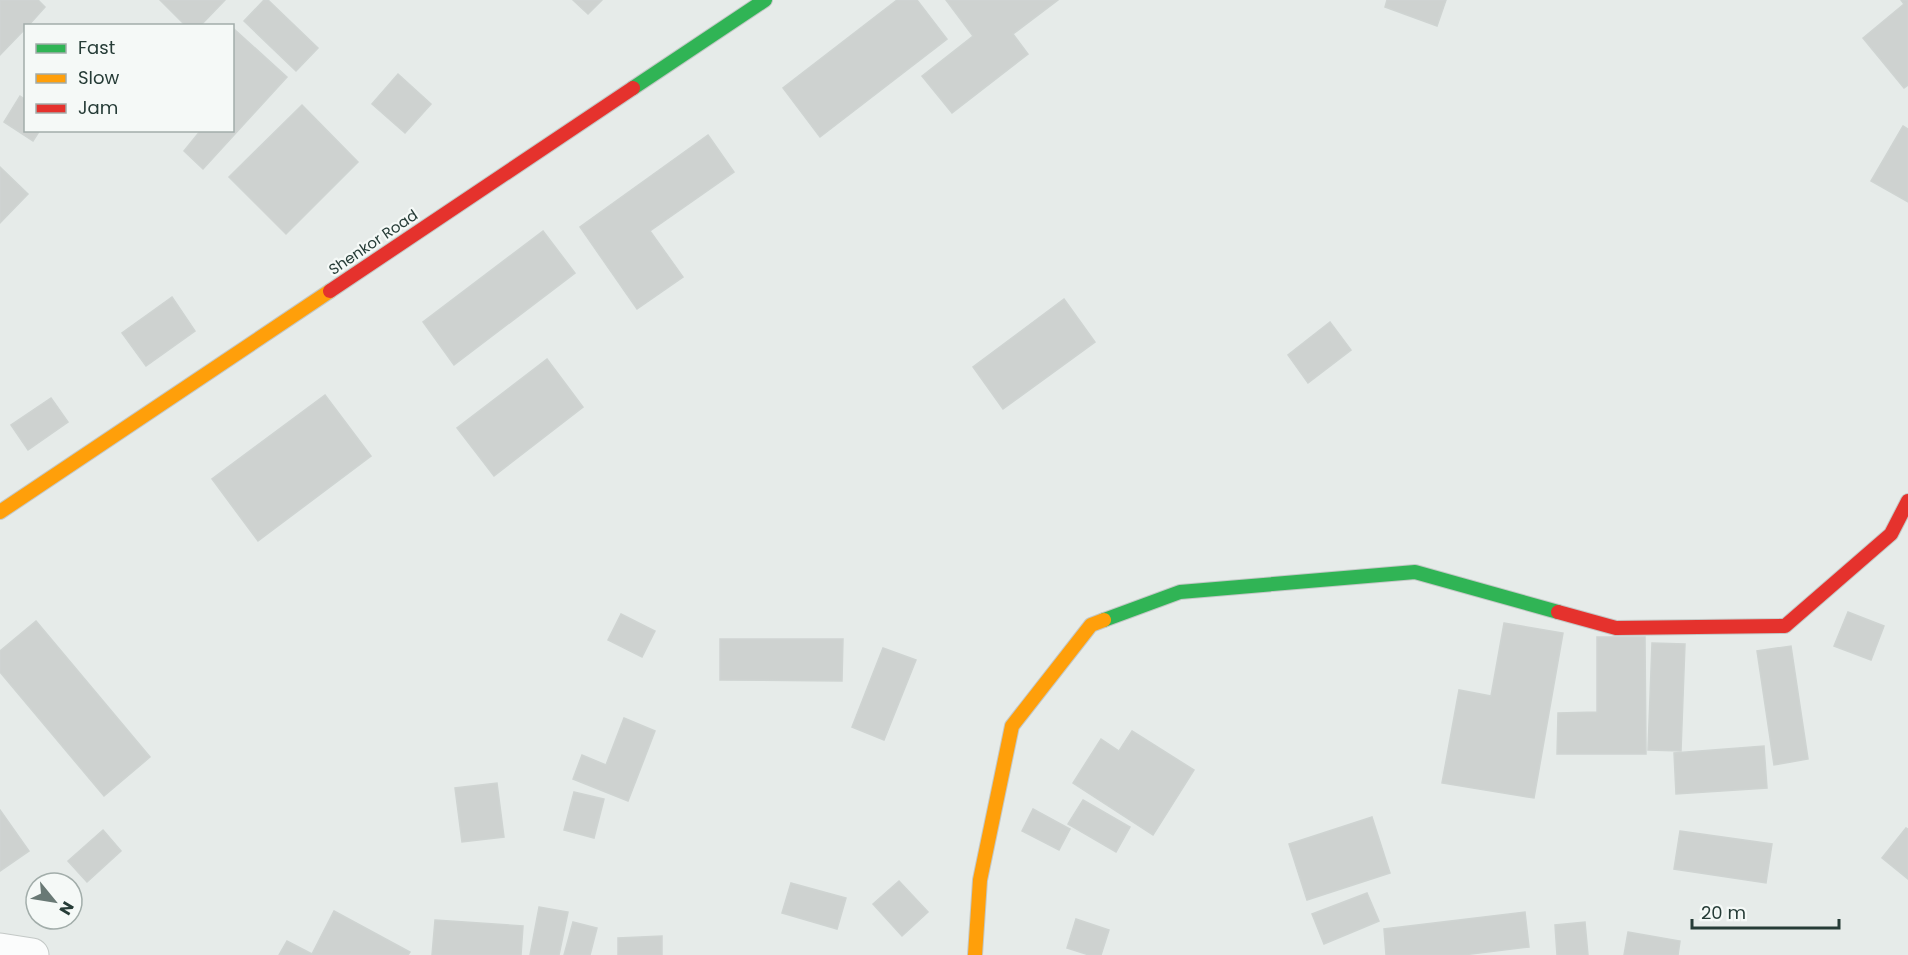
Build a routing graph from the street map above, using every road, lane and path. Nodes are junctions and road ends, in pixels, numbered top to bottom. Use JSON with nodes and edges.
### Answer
{"nodes":[{"id":1,"x":762,"y":1,"type":"edge"},
{"id":2,"x":1908,"y":501,"type":"edge"},
{"id":3,"x":0,"y":512,"type":"edge"},
{"id":4,"x":0,"y":950,"type":"edge"},
{"id":5,"x":32,"y":955,"type":"edge"},
{"id":6,"x":975,"y":955,"type":"edge"}],
"edges":[{"from":1,"to":3,"type":"street","name":"Shenkor Road"},
{"from":2,"to":6,"type":"street"},
{"from":4,"to":5,"type":"street"}]}
